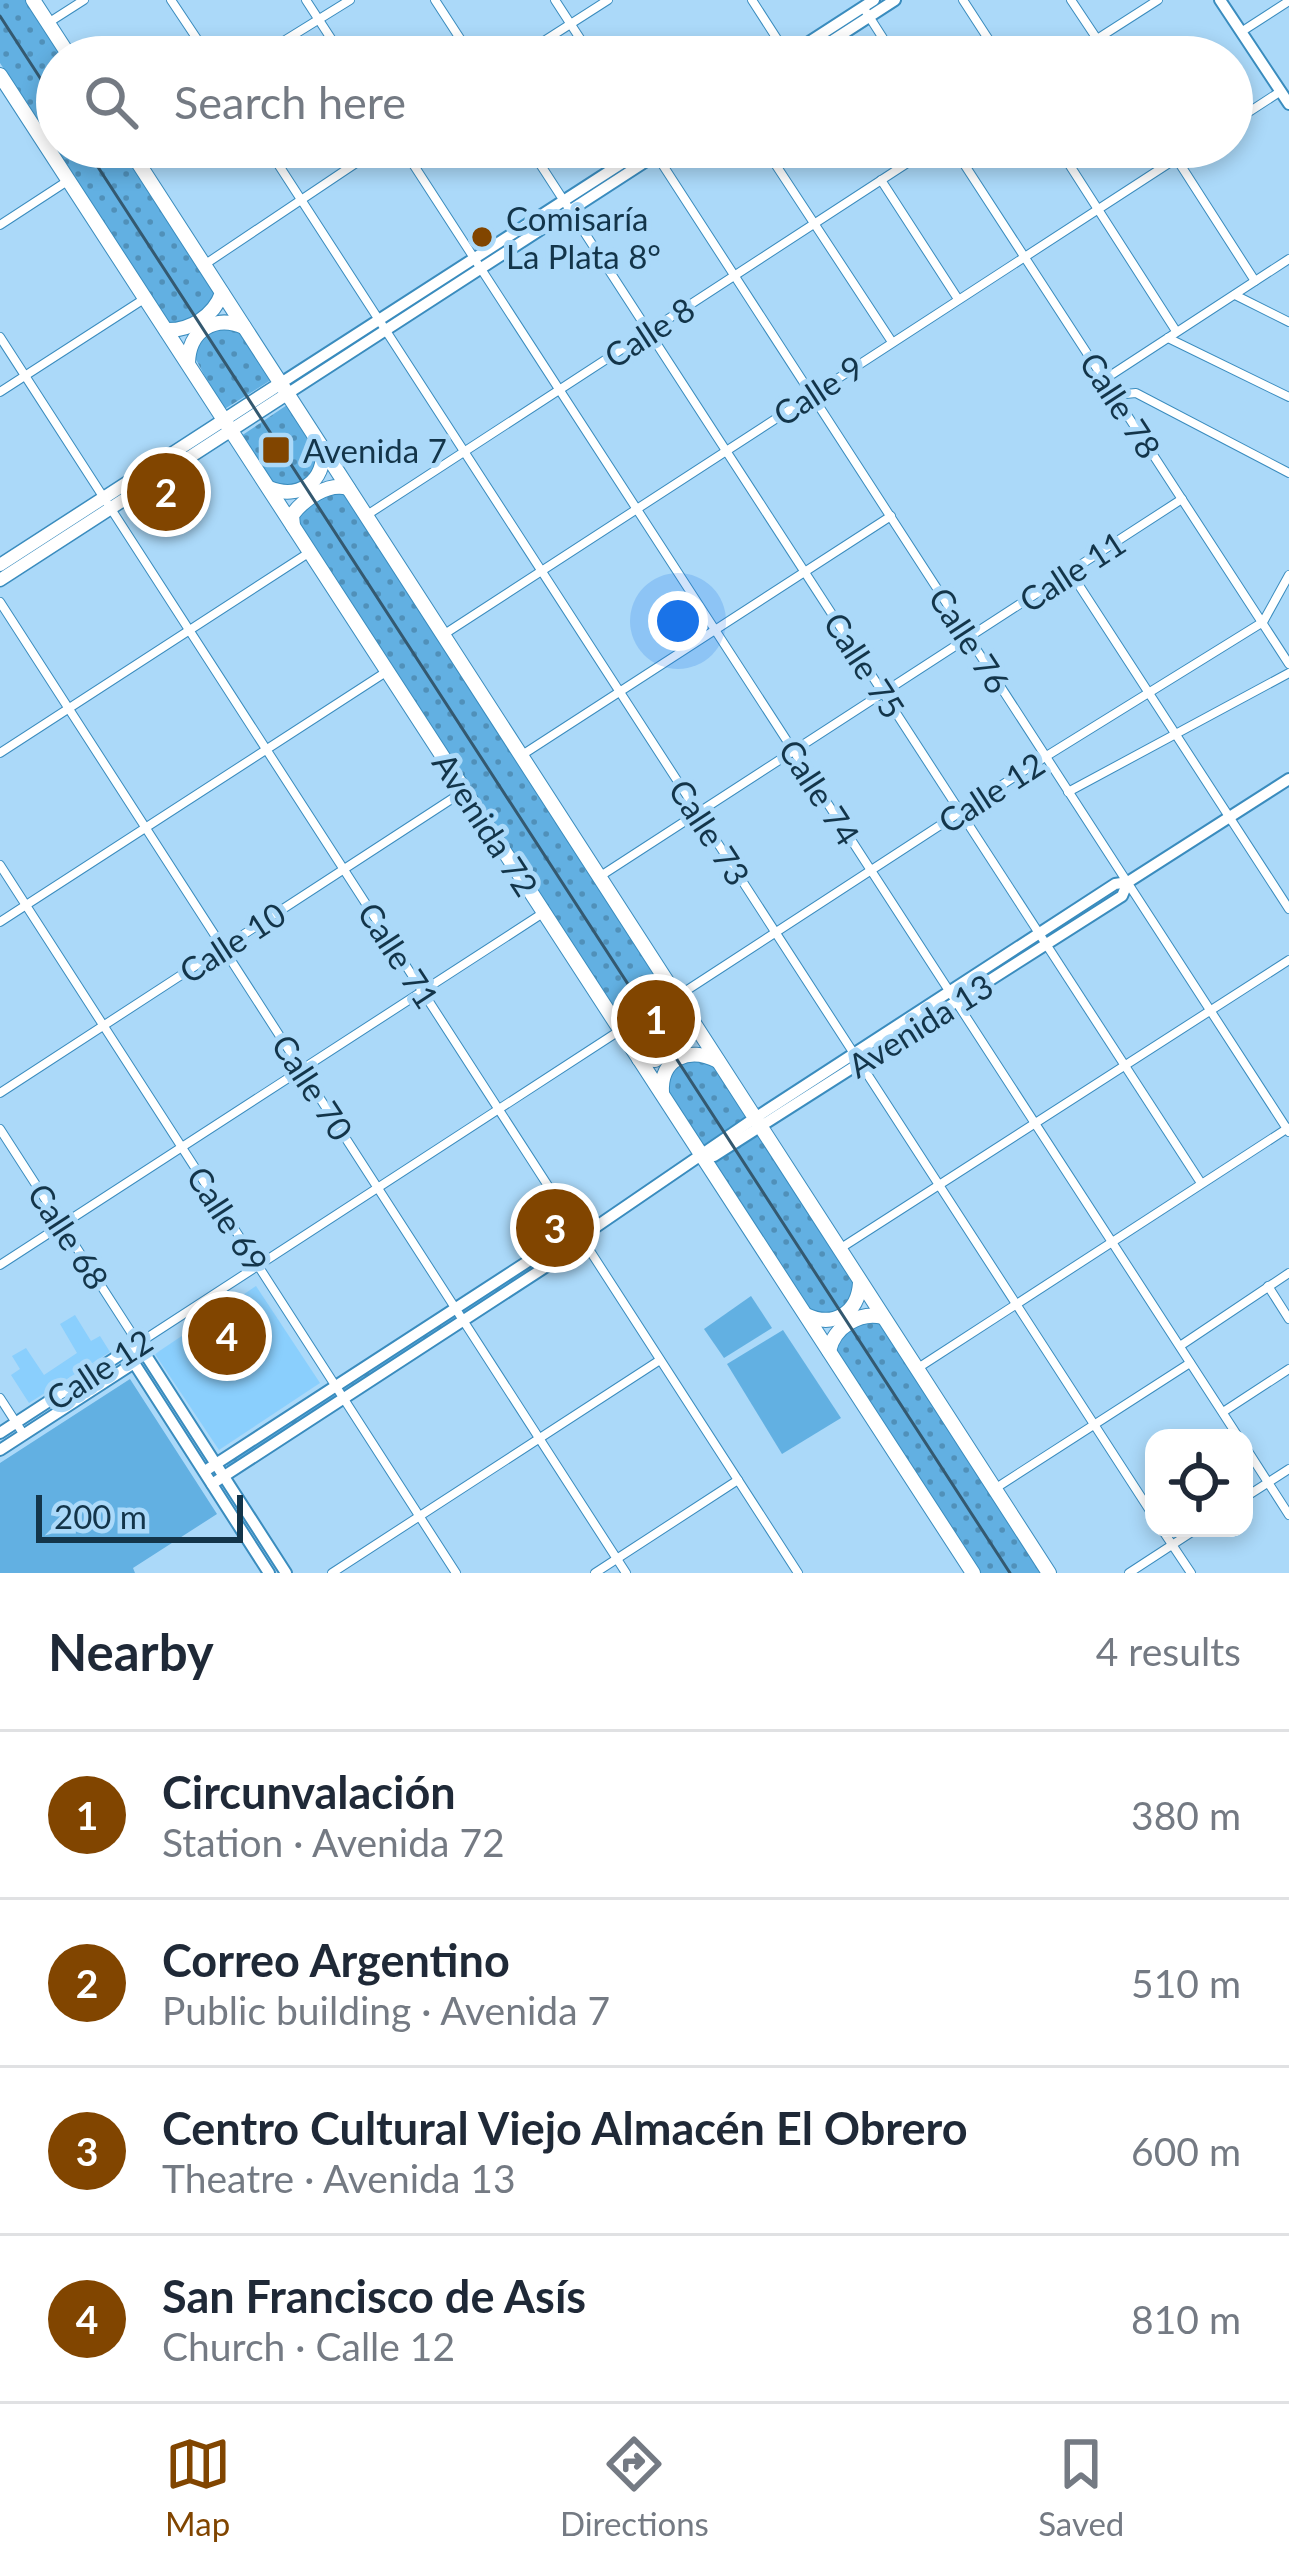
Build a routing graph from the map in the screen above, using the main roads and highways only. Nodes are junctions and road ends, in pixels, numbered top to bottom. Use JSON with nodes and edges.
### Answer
{"nodes":[{"id":1,"x":33,"y":0,"type":"edge"},
{"id":2,"x":895,"y":0,"type":"edge"},
{"id":3,"x":1220,"y":0,"type":"edge"},
{"id":4,"x":869,"y":8,"type":"edge"},
{"id":5,"x":56,"y":36,"type":"edge"},
{"id":6,"x":822,"y":36,"type":"edge"},
{"id":7,"x":834,"y":36,"type":"edge"},
{"id":8,"x":1244,"y":36,"type":"edge"},
{"id":9,"x":1253,"y":50,"type":"edge"},
{"id":10,"x":0,"y":74,"type":"edge"},
{"id":11,"x":1289,"y":104,"type":"edge"},
{"id":12,"x":36,"y":129,"type":"edge"},
{"id":13,"x":61,"y":168,"type":"edge"},
{"id":14,"x":142,"y":168,"type":"edge"},
{"id":15,"x":624,"y":168,"type":"edge"},
{"id":16,"x":222,"y":292,"type":"junction"},
{"id":17,"x":244,"y":327,"type":"junction"},
{"id":18,"x":166,"y":330,"type":"junction"},
{"id":19,"x":188,"y":363,"type":"junction"},
{"id":20,"x":284,"y":388,"type":"junction"},
{"id":21,"x":228,"y":425,"type":"junction"},
{"id":22,"x":323,"y":449,"type":"junction"},
{"id":23,"x":269,"y":488,"type":"junction"},
{"id":24,"x":348,"y":488,"type":"junction"},
{"id":25,"x":107,"y":503,"type":"junction"},
{"id":26,"x":293,"y":526,"type":"junction"},
{"id":27,"x":0,"y":565,"type":"edge"},
{"id":28,"x":0,"y":580,"type":"edge"},
{"id":29,"x":1289,"y":779,"type":"edge"},
{"id":30,"x":692,"y":1021,"type":"junction"},
{"id":31,"x":639,"y":1059,"type":"junction"},
{"id":32,"x":718,"y":1061,"type":"junction"},
{"id":33,"x":662,"y":1095,"type":"junction"},
{"id":34,"x":758,"y":1122,"type":"junction"},
{"id":35,"x":703,"y":1157,"type":"junction"},
{"id":36,"x":580,"y":1237,"type":"junction"},
{"id":37,"x":860,"y":1280,"type":"junction"},
{"id":38,"x":806,"y":1315,"type":"junction"},
{"id":39,"x":884,"y":1317,"type":"junction"},
{"id":40,"x":138,"y":1343,"type":"joint"},
{"id":41,"x":829,"y":1351,"type":"junction"},
{"id":42,"x":134,"y":1363,"type":"joint"},
{"id":43,"x":0,"y":1433,"type":"edge"},
{"id":44,"x":0,"y":1450,"type":"edge"},
{"id":45,"x":210,"y":1468,"type":"junction"},
{"id":46,"x":218,"y":1480,"type":"junction"},
{"id":47,"x":269,"y":1573,"type":"edge"},
{"id":48,"x":286,"y":1573,"type":"edge"},
{"id":49,"x":973,"y":1573,"type":"edge"},
{"id":50,"x":1049,"y":1573,"type":"edge"}],
"edges":[{"from":1,"to":5,"type":"highway"},
{"from":2,"to":4,"type":"main road"},
{"from":3,"to":8,"type":"main road"},
{"from":4,"to":6,"type":"main road"},
{"from":4,"to":7,"type":"main road"},
{"from":9,"to":11,"type":"main road"},
{"from":10,"to":12,"type":"highway","name":"Avenida 72"},
{"from":13,"to":18,"type":"highway","name":"Avenida 72"},
{"from":14,"to":16,"type":"highway","name":"Avenida 72"},
{"from":15,"to":20,"type":"main road"},
{"from":16,"to":17,"type":"highway","name":"Avenida 72"},
{"from":16,"to":18,"type":"highway"},
{"from":17,"to":19,"type":"highway"},
{"from":17,"to":20,"type":"highway","name":"Avenida 72"},
{"from":18,"to":19,"type":"highway","name":"Avenida 72"},
{"from":19,"to":21,"type":"highway","name":"Avenida 72"},
{"from":20,"to":21,"type":"main road"},
{"from":20,"to":22,"type":"highway","name":"Avenida 72"},
{"from":21,"to":23,"type":"highway","name":"Avenida 72"},
{"from":21,"to":25,"type":"main road"},
{"from":22,"to":23,"type":"highway"},
{"from":22,"to":24,"type":"highway","name":"Avenida 72"},
{"from":23,"to":26,"type":"highway","name":"Avenida 72"},
{"from":24,"to":26,"type":"highway"},
{"from":24,"to":30,"type":"highway","name":"Avenida 72"},
{"from":25,"to":27,"type":"main road"},
{"from":25,"to":28,"type":"main road"},
{"from":26,"to":31,"type":"highway","name":"Avenida 72"},
{"from":29,"to":34,"type":"main road","name":"Avenida 13"},
{"from":30,"to":31,"type":"highway"},
{"from":30,"to":32,"type":"highway","name":"Avenida 72"},
{"from":31,"to":33,"type":"highway","name":"Avenida 72"},
{"from":32,"to":33,"type":"highway"},
{"from":32,"to":34,"type":"highway","name":"Avenida 72"},
{"from":33,"to":35,"type":"highway","name":"Avenida 72"},
{"from":34,"to":35,"type":"main road","name":"Avenida 13"},
{"from":34,"to":37,"type":"highway","name":"Avenida 72"},
{"from":35,"to":36,"type":"main road","name":"Avenida 13"},
{"from":35,"to":38,"type":"highway","name":"Avenida 72"},
{"from":36,"to":45,"type":"main road","name":"Avenida 13"},
{"from":36,"to":46,"type":"main road","name":"Avenida 13"},
{"from":37,"to":38,"type":"highway"},
{"from":37,"to":39,"type":"highway","name":"Avenida 72"},
{"from":38,"to":41,"type":"highway","name":"Avenida 72"},
{"from":39,"to":41,"type":"highway"},
{"from":39,"to":50,"type":"highway","name":"Avenida 72"},
{"from":40,"to":43,"type":"main road","name":"Calle 12"},
{"from":40,"to":45,"type":"main road","name":"Calle 68"},
{"from":41,"to":49,"type":"highway","name":"Avenida 72"},
{"from":42,"to":44,"type":"main road","name":"Calle 12"},
{"from":42,"to":45,"type":"main road","name":"Calle 68"},
{"from":45,"to":46,"type":"main road","name":"Calle 68"},
{"from":46,"to":47,"type":"main road","name":"Calle 68"},
{"from":46,"to":48,"type":"main road","name":"Calle 68"}]}
